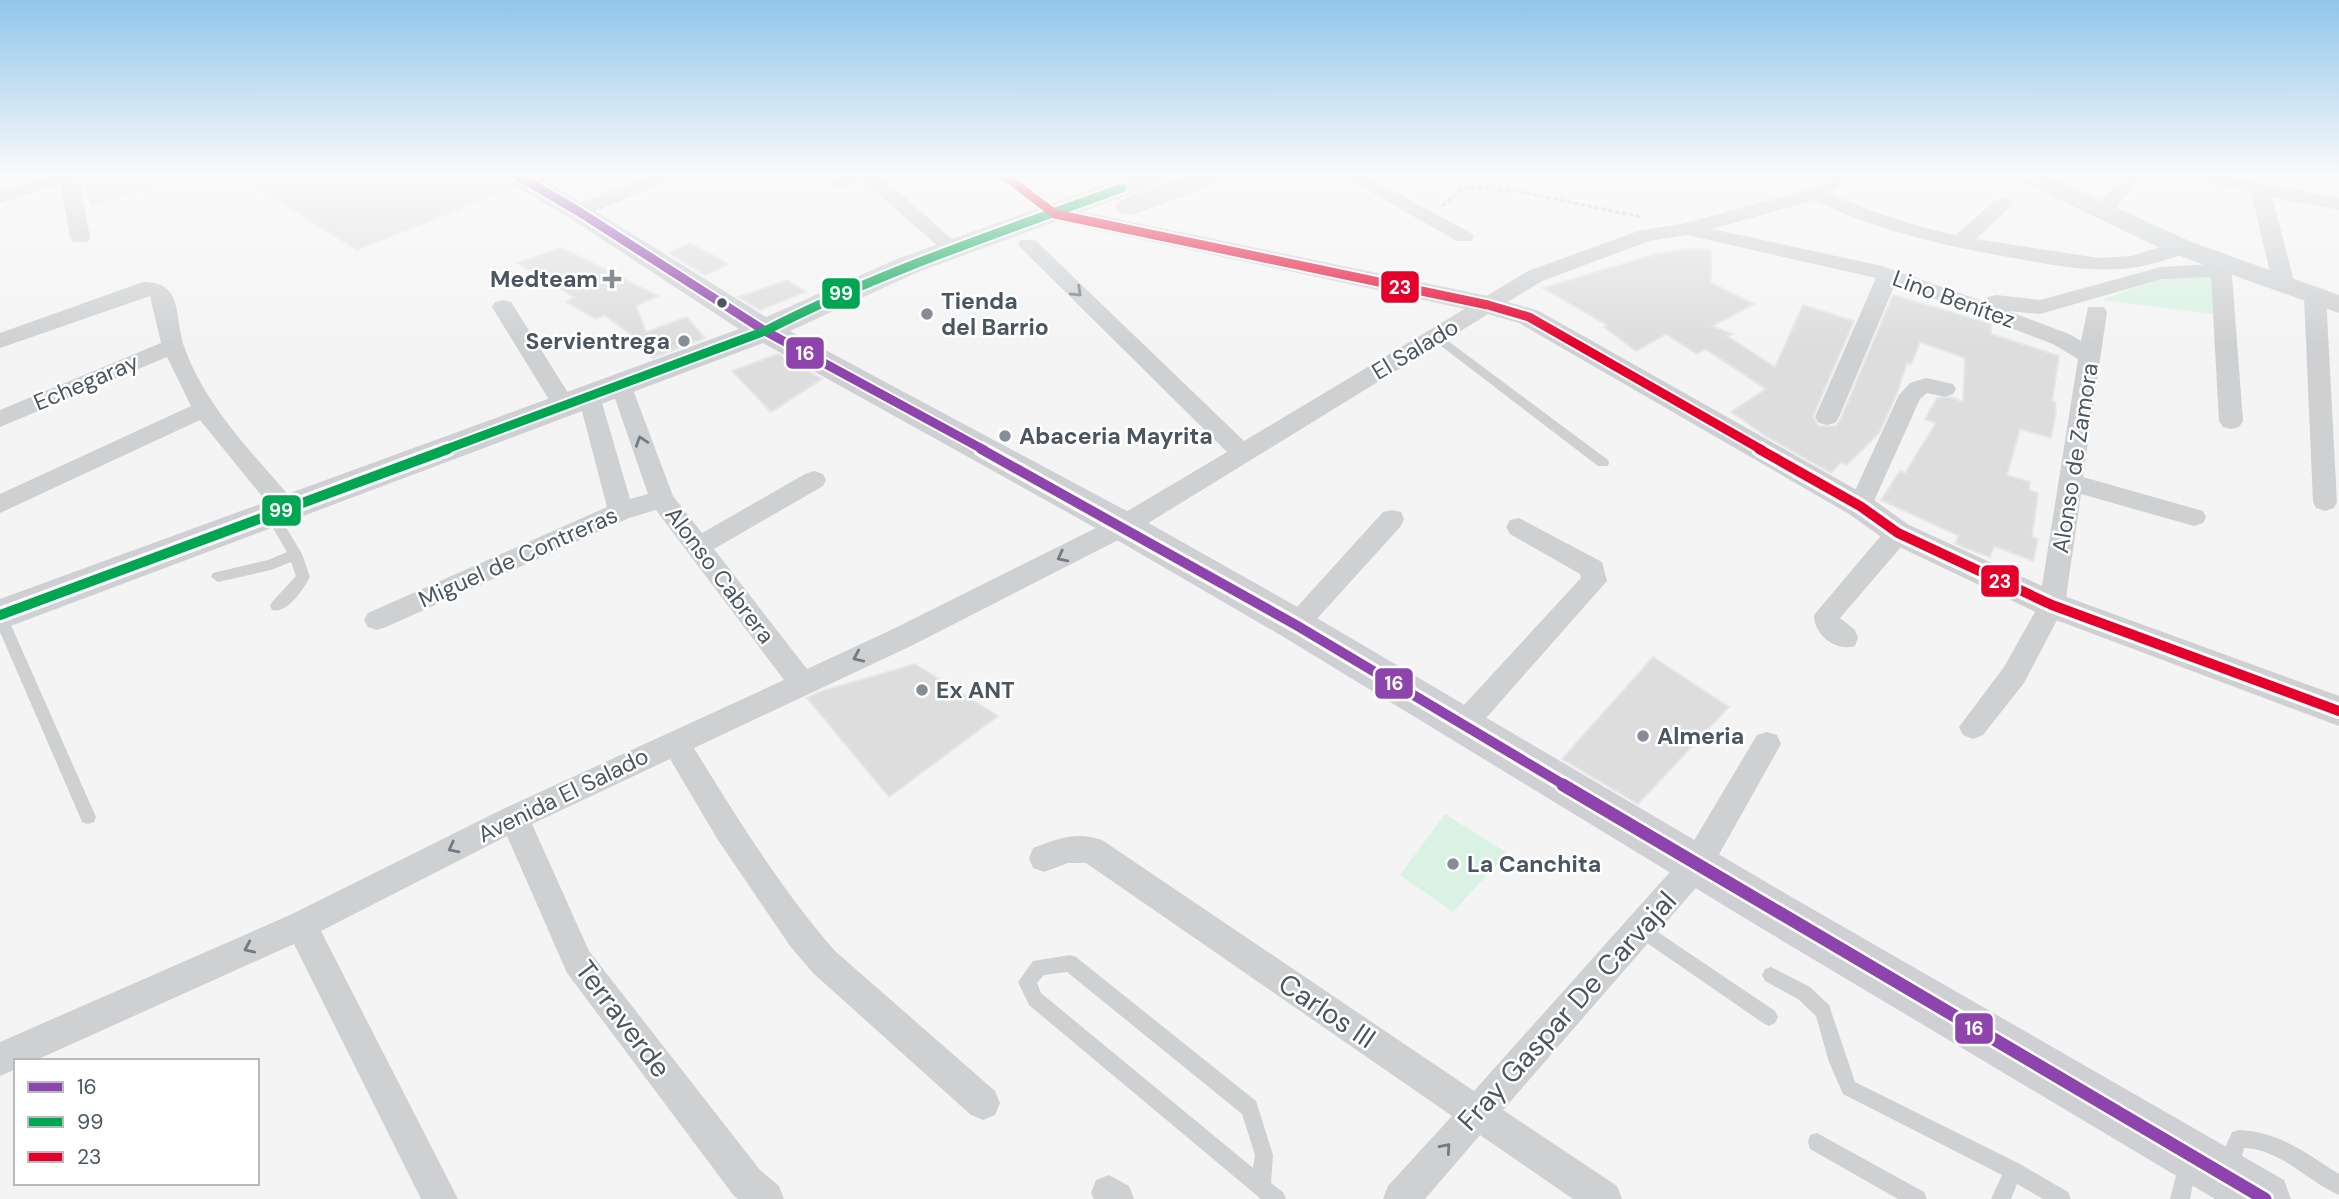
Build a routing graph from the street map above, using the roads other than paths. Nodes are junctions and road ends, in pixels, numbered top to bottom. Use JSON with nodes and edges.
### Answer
{"nodes":[{"id":1,"x":79,"y":232,"type":"edge"},
{"id":2,"x":611,"y":232,"type":"edge"},
{"id":3,"x":933,"y":232,"type":"edge"},
{"id":4,"x":1003,"y":232,"type":"edge"},
{"id":5,"x":1059,"y":232,"type":"edge"},
{"id":6,"x":1133,"y":232,"type":"edge"},
{"id":7,"x":1455,"y":232,"type":"edge"},
{"id":8,"x":1667,"y":232,"type":"edge"},
{"id":9,"x":1701,"y":232,"type":"edge"},
{"id":10,"x":1923,"y":232,"type":"edge"},
{"id":11,"x":1971,"y":232,"type":"edge"},
{"id":12,"x":2146,"y":232,"type":"edge"},
{"id":13,"x":2271,"y":232,"type":"edge"},
{"id":14,"x":1464,"y":237,"type":"dead end"},
{"id":15,"x":80,"y":238,"type":"dead end"},
{"id":16,"x":1959,"y":243,"type":"junction"},
{"id":17,"x":1028,"y":244,"type":"junction"},
{"id":18,"x":2180,"y":247,"type":"junction"},
{"id":19,"x":953,"y":249,"type":"junction"},
{"id":20,"x":2220,"y":266,"type":"junction"},
{"id":21,"x":1888,"y":275,"type":"junction"},
{"id":22,"x":2284,"y":285,"type":"junction"},
{"id":23,"x":1931,"y":289,"type":"junction"},
{"id":24,"x":2327,"y":300,"type":"edge"},
{"id":25,"x":1488,"y":305,"type":"junction"},
{"id":26,"x":503,"y":307,"type":"dead end"},
{"id":27,"x":2096,"y":312,"type":"dead end"},
{"id":28,"x":765,"y":331,"type":"junction"},
{"id":29,"x":1436,"y":336,"type":"junction"},
{"id":30,"x":0,"y":341,"type":"edge"},
{"id":31,"x":173,"y":346,"type":"junction"},
{"id":32,"x":2090,"y":357,"type":"junction"},
{"id":33,"x":1945,"y":389,"type":"dead end"},
{"id":34,"x":591,"y":395,"type":"junction"},
{"id":35,"x":204,"y":409,"type":"junction"},
{"id":36,"x":1827,"y":417,"type":"dead end"},
{"id":37,"x":0,"y":419,"type":"edge"},
{"id":38,"x":2231,"y":421,"type":"dead end"},
{"id":39,"x":1241,"y":452,"type":"junction"},
{"id":40,"x":1603,"y":463,"type":"dead end"},
{"id":41,"x":814,"y":480,"type":"dead end"},
{"id":42,"x":2071,"y":482,"type":"junction"},
{"id":43,"x":662,"y":499,"type":"junction"},
{"id":44,"x":2325,"y":502,"type":"dead end"},
{"id":45,"x":0,"y":503,"type":"edge"},
{"id":46,"x":1860,"y":506,"type":"junction"},
{"id":47,"x":621,"y":511,"type":"junction"},
{"id":48,"x":279,"y":512,"type":"junction"},
{"id":49,"x":2193,"y":517,"type":"dead end"},
{"id":50,"x":1392,"y":519,"type":"dead end"},
{"id":51,"x":1123,"y":526,"type":"junction"},
{"id":52,"x":1519,"y":527,"type":"dead end"},
{"id":53,"x":1898,"y":533,"type":"junction"},
{"id":54,"x":697,"y":547,"type":"junction"},
{"id":55,"x":295,"y":554,"type":"junction"},
{"id":56,"x":218,"y":577,"type":"dead end"},
{"id":57,"x":2052,"y":605,"type":"junction"},
{"id":58,"x":277,"y":606,"type":"dead end"},
{"id":59,"x":0,"y":616,"type":"edge"},
{"id":60,"x":377,"y":620,"type":"dead end"},
{"id":61,"x":1296,"y":625,"type":"junction"},
{"id":62,"x":1846,"y":638,"type":"dead end"},
{"id":63,"x":801,"y":682,"type":"junction"},
{"id":64,"x":2339,"y":711,"type":"edge"},
{"id":65,"x":1462,"y":726,"type":"junction"},
{"id":66,"x":1973,"y":727,"type":"dead end"},
{"id":67,"x":675,"y":742,"type":"junction"},
{"id":68,"x":1767,"y":744,"type":"dead end"},
{"id":69,"x":88,"y":817,"type":"dead end"},
{"id":70,"x":514,"y":817,"type":"junction"},
{"id":71,"x":1044,"y":858,"type":"dead end"},
{"id":72,"x":1697,"y":864,"type":"junction"},
{"id":73,"x":301,"y":925,"type":"junction"},
{"id":74,"x":1640,"y":928,"type":"junction"},
{"id":75,"x":1771,"y":975,"type":"dead end"},
{"id":76,"x":1769,"y":1017,"type":"dead end"},
{"id":77,"x":0,"y":1059,"type":"edge"},
{"id":78,"x":982,"y":1103,"type":"dead end"},
{"id":79,"x":1477,"y":1112,"type":"junction"},
{"id":80,"x":1817,"y":1142,"type":"dead end"},
{"id":81,"x":2013,"y":1171,"type":"junction"},
{"id":82,"x":2216,"y":1183,"type":"edge"},
{"id":83,"x":2339,"y":1185,"type":"edge"},
{"id":84,"x":1269,"y":1193,"type":"edge"},
{"id":85,"x":440,"y":1199,"type":"edge"},
{"id":86,"x":766,"y":1199,"type":"edge"},
{"id":87,"x":1401,"y":1199,"type":"edge"},
{"id":88,"x":1604,"y":1199,"type":"edge"},
{"id":89,"x":1917,"y":1199,"type":"edge"},
{"id":90,"x":2001,"y":1199,"type":"edge"},
{"id":91,"x":2061,"y":1199,"type":"edge"}],
"edges":[{"from":1,"to":15,"type":"street"},
{"from":2,"to":28,"type":"main road"},
{"from":3,"to":19,"type":"street"},
{"from":4,"to":19,"type":"main road"},
{"from":5,"to":17,"type":"main road"},
{"from":6,"to":25,"type":"street"},
{"from":7,"to":14,"type":"street"},
{"from":8,"to":25,"type":"street","name":"El Salado"},
{"from":9,"to":21,"type":"street","name":"Lino Benítez"},
{"from":10,"to":16,"type":"street"},
{"from":11,"to":16,"type":"street"},
{"from":12,"to":18,"type":"street"},
{"from":13,"to":22,"type":"street"},
{"from":16,"to":18,"type":"street"},
{"from":17,"to":28,"type":"main road"},
{"from":17,"to":39,"type":"street","one_way":true},
{"from":18,"to":20,"type":"street"},
{"from":19,"to":28,"type":"main road"},
{"from":20,"to":22,"type":"street"},
{"from":20,"to":23,"type":"street"},
{"from":20,"to":38,"type":"street"},
{"from":21,"to":23,"type":"street","name":"Lino Benítez"},
{"from":21,"to":36,"type":"street"},
{"from":22,"to":24,"type":"street"},
{"from":23,"to":32,"type":"street","name":"Lino Benítez"},
{"from":24,"to":44,"type":"street"},
{"from":25,"to":29,"type":"street","name":"El Salado"},
{"from":25,"to":46,"type":"street"},
{"from":26,"to":34,"type":"street"},
{"from":27,"to":32,"type":"street","name":"Alonso de Zamora"},
{"from":28,"to":34,"type":"main road"},
{"from":28,"to":51,"type":"main road"},
{"from":29,"to":39,"type":"street","name":"El Salado"},
{"from":29,"to":40,"type":"lane"},
{"from":30,"to":31,"type":"street"},
{"from":31,"to":35,"type":"street"},
{"from":31,"to":37,"type":"street","name":"Echegaray"},
{"from":32,"to":42,"type":"street","name":"Alonso de Zamora"},
{"from":33,"to":46,"type":"street"},
{"from":43,"to":34,"type":"street","name":"Alonso Cabrera","one_way":true},
{"from":34,"to":47,"type":"street"},
{"from":34,"to":48,"type":"main road"},
{"from":35,"to":45,"type":"street"},
{"from":35,"to":48,"type":"street"},
{"from":39,"to":51,"type":"street","name":"El Salado"},
{"from":41,"to":54,"type":"street"},
{"from":42,"to":49,"type":"street"},
{"from":42,"to":57,"type":"street","name":"Alonso de Zamora"},
{"from":43,"to":47,"type":"street","name":"Miguel de Contreras"},
{"from":43,"to":54,"type":"street","name":"Alonso Cabrera"},
{"from":46,"to":53,"type":"street"},
{"from":47,"to":60,"type":"street","name":"Miguel de Contreras"},
{"from":48,"to":55,"type":"lane"},
{"from":48,"to":59,"type":"main road"},
{"from":50,"to":61,"type":"street"},
{"from":51,"to":61,"type":"main road"},
{"from":51,"to":63,"type":"street","name":"Avenida El Salado","one_way":true},
{"from":52,"to":65,"type":"street"},
{"from":53,"to":57,"type":"street"},
{"from":53,"to":62,"type":"street"},
{"from":54,"to":63,"type":"street","name":"Alonso Cabrera"},
{"from":55,"to":56,"type":"lane"},
{"from":55,"to":58,"type":"lane"},
{"from":57,"to":64,"type":"street"},
{"from":57,"to":66,"type":"street","name":"Alonso de Zamora"},
{"from":59,"to":69,"type":"lane"},
{"from":61,"to":65,"type":"main road"},
{"from":63,"to":67,"type":"street","name":"Avenida El Salado"},
{"from":65,"to":72,"type":"main road"},
{"from":67,"to":70,"type":"street","name":"Avenida El Salado"},
{"from":67,"to":78,"type":"street"},
{"from":68,"to":72,"type":"street","name":"Fray Gaspar De Carvajal"},
{"from":70,"to":73,"type":"street","name":"Avenida El Salado","one_way":true},
{"from":70,"to":86,"type":"street","name":"Terraverde"},
{"from":71,"to":79,"type":"street","name":"Carlos III"},
{"from":72,"to":74,"type":"street","name":"Fray Gaspar De Carvajal"},
{"from":72,"to":82,"type":"main road"},
{"from":73,"to":77,"type":"street","name":"Avenida El Salado","one_way":true},
{"from":73,"to":85,"type":"street"},
{"from":74,"to":76,"type":"lane"},
{"from":74,"to":79,"type":"street","name":"Fray Gaspar De Carvajal"},
{"from":75,"to":81,"type":"lane"},
{"from":87,"to":79,"type":"street","name":"Fray Gaspar De Carvajal","one_way":true},
{"from":79,"to":88,"type":"street","name":"Carlos III"},
{"from":80,"to":89,"type":"lane"},
{"from":81,"to":90,"type":"lane"},
{"from":81,"to":91,"type":"lane"},
{"from":82,"to":83,"type":"lane"},
{"from":84,"to":84,"type":"lane"}]}
